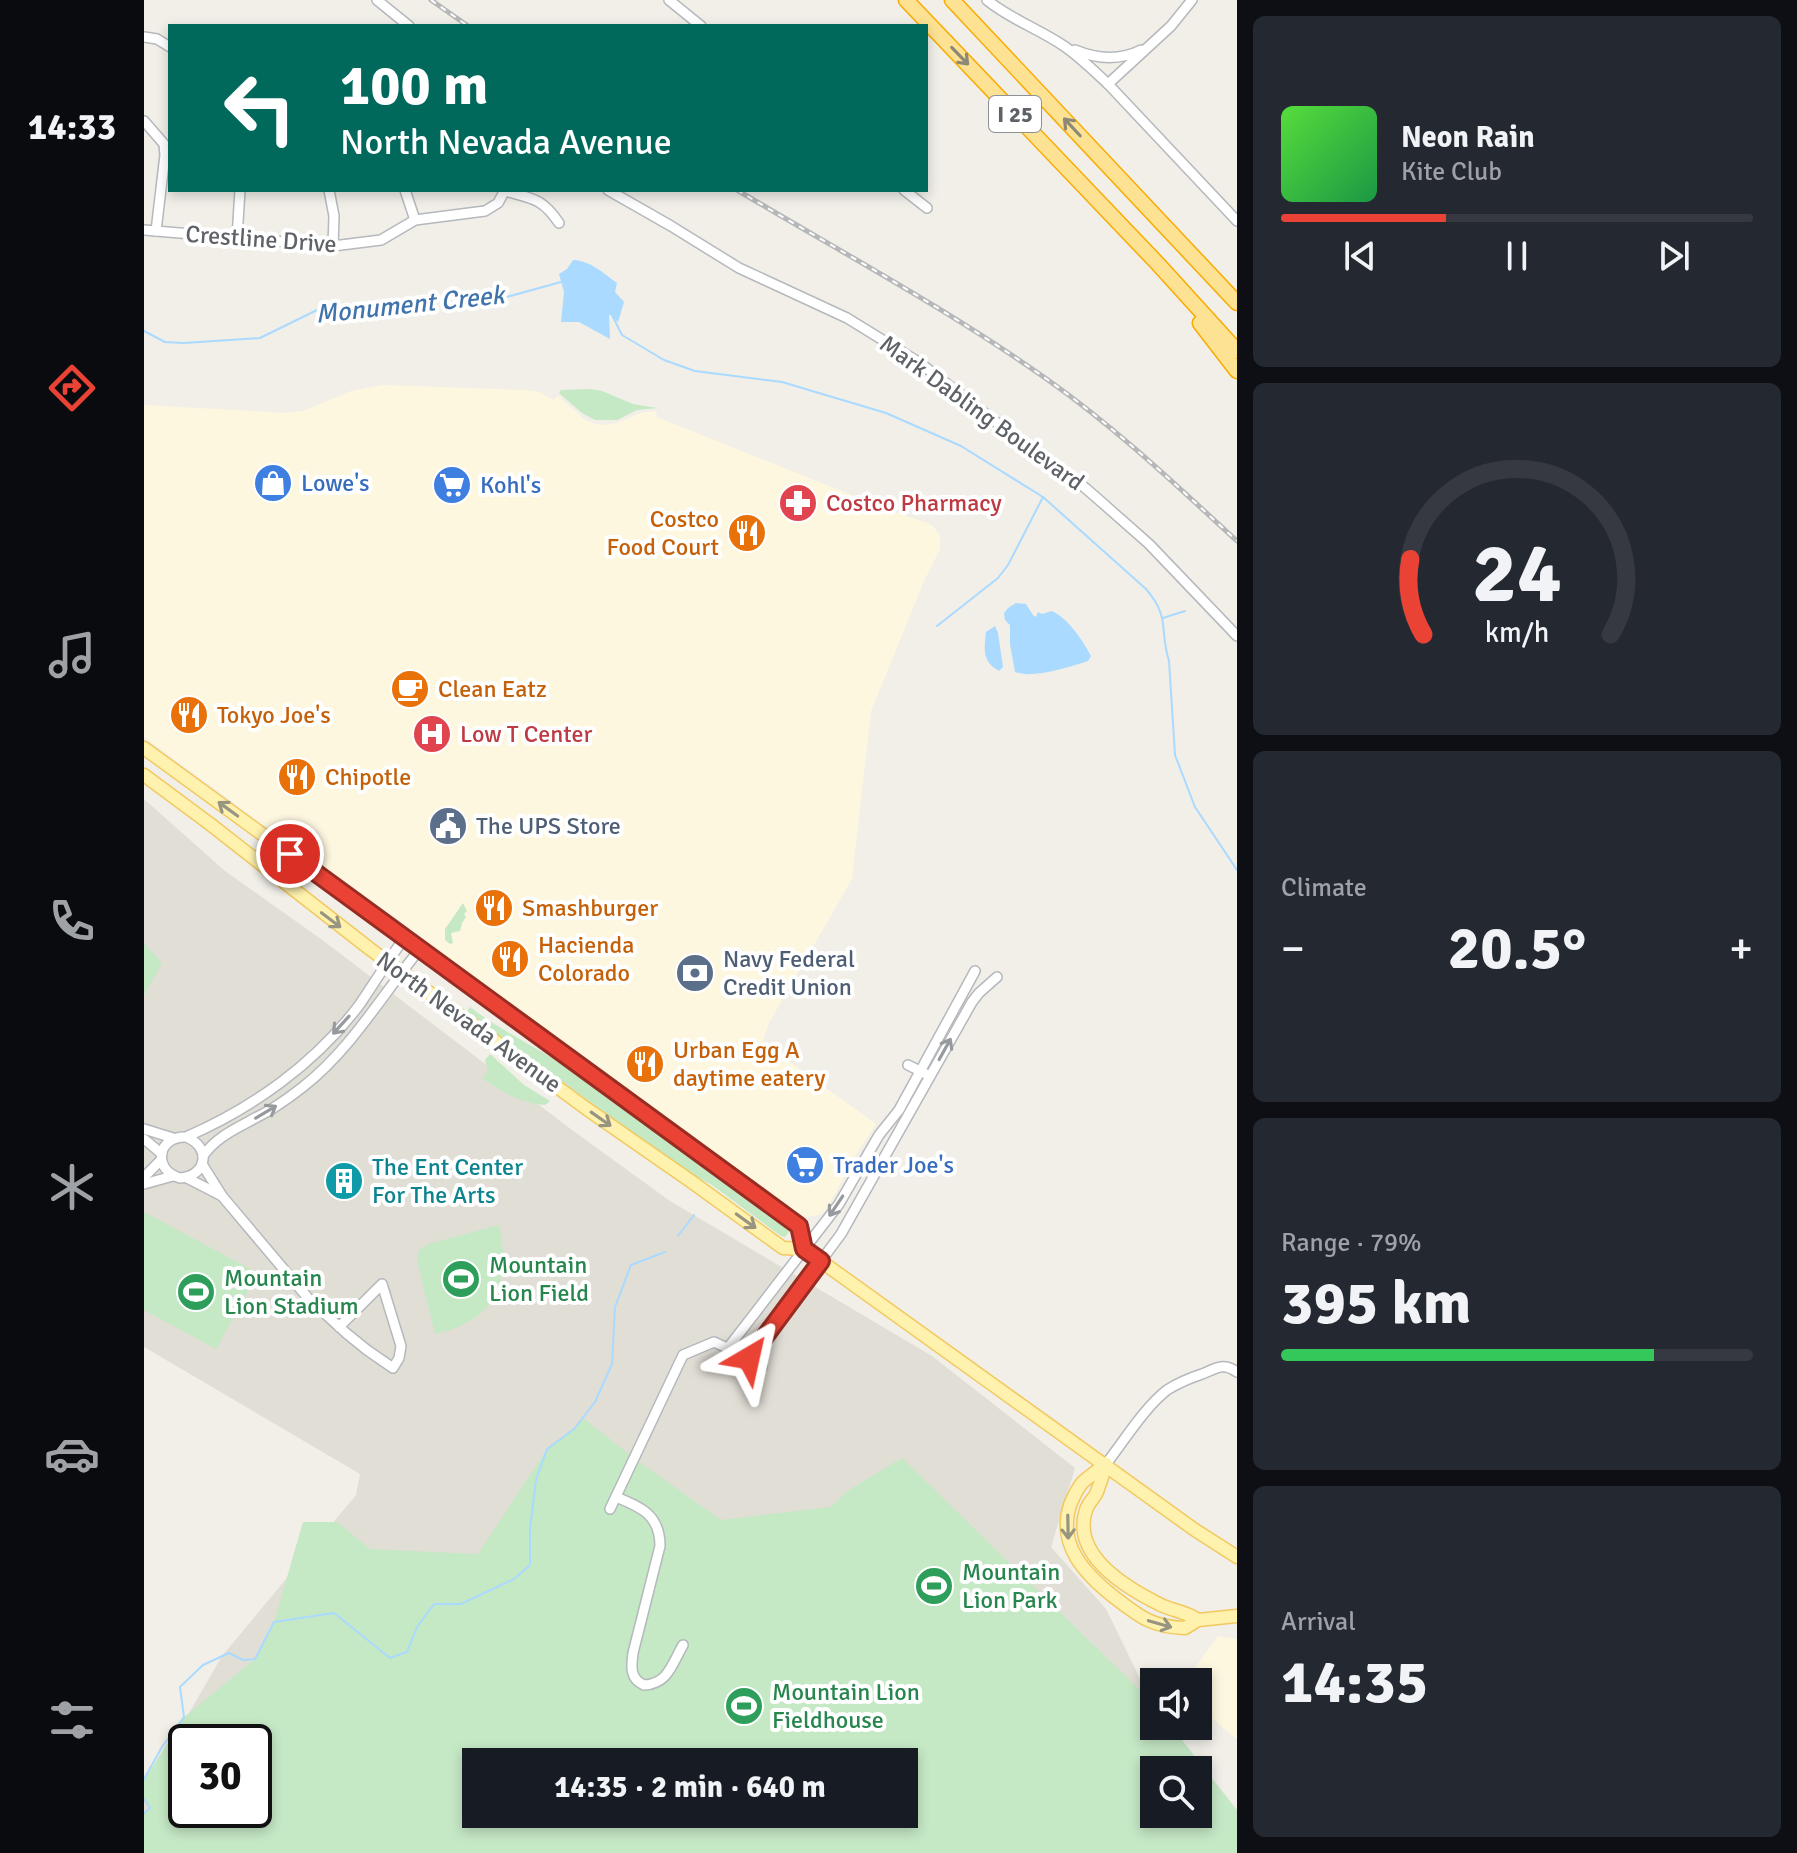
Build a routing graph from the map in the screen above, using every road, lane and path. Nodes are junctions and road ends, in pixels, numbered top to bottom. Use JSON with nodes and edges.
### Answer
{"nodes":[{"id":1,"x":377,"y":0,"type":"edge"},
{"id":2,"x":669,"y":0,"type":"edge"},
{"id":3,"x":906,"y":0,"type":"edge"},
{"id":4,"x":952,"y":0,"type":"edge"},
{"id":5,"x":987,"y":0,"type":"edge"},
{"id":6,"x":1192,"y":0,"type":"edge"},
{"id":7,"x":407,"y":24,"type":"edge"},
{"id":8,"x":699,"y":24,"type":"edge"},
{"id":9,"x":144,"y":37,"type":"edge"},
{"id":10,"x":1151,"y":44,"type":"junction"},
{"id":11,"x":1063,"y":45,"type":"junction"},
{"id":12,"x":168,"y":46,"type":"edge"},
{"id":13,"x":1108,"y":84,"type":"junction"},
{"id":14,"x":144,"y":121,"type":"edge"},
{"id":15,"x":167,"y":143,"type":"edge"},
{"id":16,"x":1126,"y":184,"type":"junction"},
{"id":17,"x":240,"y":192,"type":"edge"},
{"id":18,"x":329,"y":192,"type":"edge"},
{"id":19,"x":406,"y":192,"type":"edge"},
{"id":20,"x":504,"y":192,"type":"edge"},
{"id":21,"x":509,"y":192,"type":"edge"},
{"id":22,"x":612,"y":192,"type":"edge"},
{"id":23,"x":907,"y":192,"type":"edge"},
{"id":24,"x":927,"y":208,"type":"dead end"},
{"id":25,"x":415,"y":220,"type":"junction"},
{"id":26,"x":1237,"y":221,"type":"edge"},
{"id":27,"x":559,"y":223,"type":"dead end"},
{"id":28,"x":1124,"y":229,"type":"junction"},
{"id":29,"x":144,"y":230,"type":"edge"},
{"id":30,"x":156,"y":231,"type":"junction"},
{"id":31,"x":237,"y":238,"type":"junction"},
{"id":32,"x":333,"y":246,"type":"junction"},
{"id":33,"x":1237,"y":291,"type":"edge"},
{"id":34,"x":1237,"y":303,"type":"edge"},
{"id":35,"x":1237,"y":351,"type":"edge"},
{"id":36,"x":1237,"y":371,"type":"edge"},
{"id":37,"x":1237,"y":636,"type":"edge"},
{"id":38,"x":144,"y":748,"type":"edge"},
{"id":39,"x":144,"y":775,"type":"edge"},
{"id":40,"x":405,"y":937,"type":"junction"},
{"id":41,"x":420,"y":949,"type":"junction"},
{"id":42,"x":387,"y":962,"type":"junction"},
{"id":43,"x":975,"y":971,"type":"dead end"},
{"id":44,"x":401,"y":972,"type":"junction"},
{"id":45,"x":997,"y":977,"type":"dead end"},
{"id":46,"x":908,"y":1065,"type":"dead end"},
{"id":47,"x":925,"y":1074,"type":"junction"},
{"id":48,"x":887,"y":1103,"type":"dead end"},
{"id":49,"x":903,"y":1113,"type":"junction"},
{"id":50,"x":144,"y":1129,"type":"edge"},
{"id":51,"x":186,"y":1137,"type":"junction"},
{"id":52,"x":173,"y":1138,"type":"junction"},
{"id":53,"x":144,"y":1139,"type":"edge"},
{"id":54,"x":161,"y":1157,"type":"junction"},
{"id":55,"x":203,"y":1160,"type":"junction"},
{"id":56,"x":173,"y":1176,"type":"junction"},
{"id":57,"x":144,"y":1177,"type":"edge"},
{"id":58,"x":187,"y":1178,"type":"junction"},
{"id":59,"x":144,"y":1184,"type":"edge"},
{"id":60,"x":222,"y":1196,"type":"junction"},
{"id":61,"x":804,"y":1249,"type":"junction"},
{"id":62,"x":821,"y":1261,"type":"junction"},
{"id":63,"x":339,"y":1327,"type":"junction"},
{"id":64,"x":728,"y":1348,"type":"junction"},
{"id":65,"x":749,"y":1358,"type":"junction"},
{"id":66,"x":762,"y":1367,"type":"dead end"},
{"id":67,"x":1237,"y":1372,"type":"edge"},
{"id":68,"x":1106,"y":1464,"type":"junction"},
{"id":69,"x":616,"y":1497,"type":"junction"},
{"id":70,"x":610,"y":1509,"type":"dead end"},
{"id":71,"x":1237,"y":1557,"type":"edge"},
{"id":72,"x":1237,"y":1616,"type":"edge"},
{"id":73,"x":1198,"y":1620,"type":"junction"},
{"id":74,"x":683,"y":1645,"type":"dead end"}],
"edges":[{"from":1,"to":7,"type":"street"},
{"from":2,"to":8,"type":"street"},
{"from":3,"to":28,"type":"highway","number":"I 25","one_way":true},
{"from":16,"to":4,"type":"highway","number":"I 25","one_way":true},
{"from":5,"to":11,"type":"street"},
{"from":6,"to":10,"type":"street"},
{"from":9,"to":12,"type":"street"},
{"from":10,"to":11,"type":"street"},
{"from":10,"to":13,"type":"street"},
{"from":11,"to":13,"type":"street"},
{"from":13,"to":26,"type":"street"},
{"from":14,"to":15,"type":"street"},
{"from":15,"to":30,"type":"street"},
{"from":16,"to":33,"type":"highway"},
{"from":16,"to":34,"type":"highway","number":"I 25"},
{"from":17,"to":31,"type":"street"},
{"from":18,"to":32,"type":"street"},
{"from":19,"to":25,"type":"street"},
{"from":20,"to":25,"type":"street","name":"Crestline Drive"},
{"from":21,"to":27,"type":"street"},
{"from":22,"to":37,"type":"street","name":"Mark Dabling Boulevard"},
{"from":23,"to":24,"type":"street"},
{"from":25,"to":32,"type":"street","name":"Crestline Drive"},
{"from":28,"to":35,"type":"highway","number":"I 25"},
{"from":28,"to":36,"type":"highway"},
{"from":29,"to":30,"type":"street","name":"Crestline Drive"},
{"from":30,"to":31,"type":"street","name":"Crestline Drive"},
{"from":31,"to":32,"type":"street","name":"Crestline Drive"},
{"from":40,"to":38,"type":"main road","name":"North Nevada Avenue","one_way":true},
{"from":39,"to":42,"type":"main road","name":"North Nevada Avenue","one_way":true},
{"from":40,"to":41,"type":"main road","name":"North Nevada Avenue"},
{"from":40,"to":42,"type":"street"},
{"from":41,"to":44,"type":"street"},
{"from":41,"to":61,"type":"main road","name":"North Nevada Avenue"},
{"from":42,"to":44,"type":"main road","name":"North Nevada Avenue"},
{"from":42,"to":51,"type":"street","one_way":true},
{"from":43,"to":47,"type":"street"},
{"from":55,"to":44,"type":"street","one_way":true},
{"from":44,"to":61,"type":"main road","name":"North Nevada Avenue","one_way":true},
{"from":47,"to":45,"type":"street","one_way":true},
{"from":46,"to":47,"type":"street"},
{"from":47,"to":49,"type":"street"},
{"from":48,"to":49,"type":"street"},
{"from":49,"to":61,"type":"street","one_way":true},
{"from":49,"to":62,"type":"street"},
{"from":50,"to":52,"type":"street"},
{"from":51,"to":52,"type":"street"},
{"from":51,"to":55,"type":"street"},
{"from":52,"to":54,"type":"street"},
{"from":53,"to":54,"type":"street"},
{"from":54,"to":56,"type":"street"},
{"from":54,"to":57,"type":"street"},
{"from":55,"to":58,"type":"street"},
{"from":55,"to":60,"type":"street"},
{"from":56,"to":58,"type":"street"},
{"from":56,"to":59,"type":"street"},
{"from":58,"to":60,"type":"street"},
{"from":60,"to":63,"type":"street"},
{"from":61,"to":62,"type":"main road","name":"North Nevada Avenue"},
{"from":61,"to":64,"type":"street"},
{"from":62,"to":65,"type":"street"},
{"from":62,"to":68,"type":"main road","name":"North Nevada Avenue"},
{"from":63,"to":63,"type":"street"},
{"from":64,"to":65,"type":"street"},
{"from":64,"to":69,"type":"street"},
{"from":65,"to":66,"type":"street"},
{"from":67,"to":68,"type":"street"},
{"from":68,"to":71,"type":"main road","name":"North Nevada Avenue"},
{"from":68,"to":73,"type":"main road"},
{"from":68,"to":73,"type":"main road","one_way":true},
{"from":69,"to":70,"type":"street"},
{"from":69,"to":74,"type":"street"},
{"from":72,"to":73,"type":"main road"}]}
